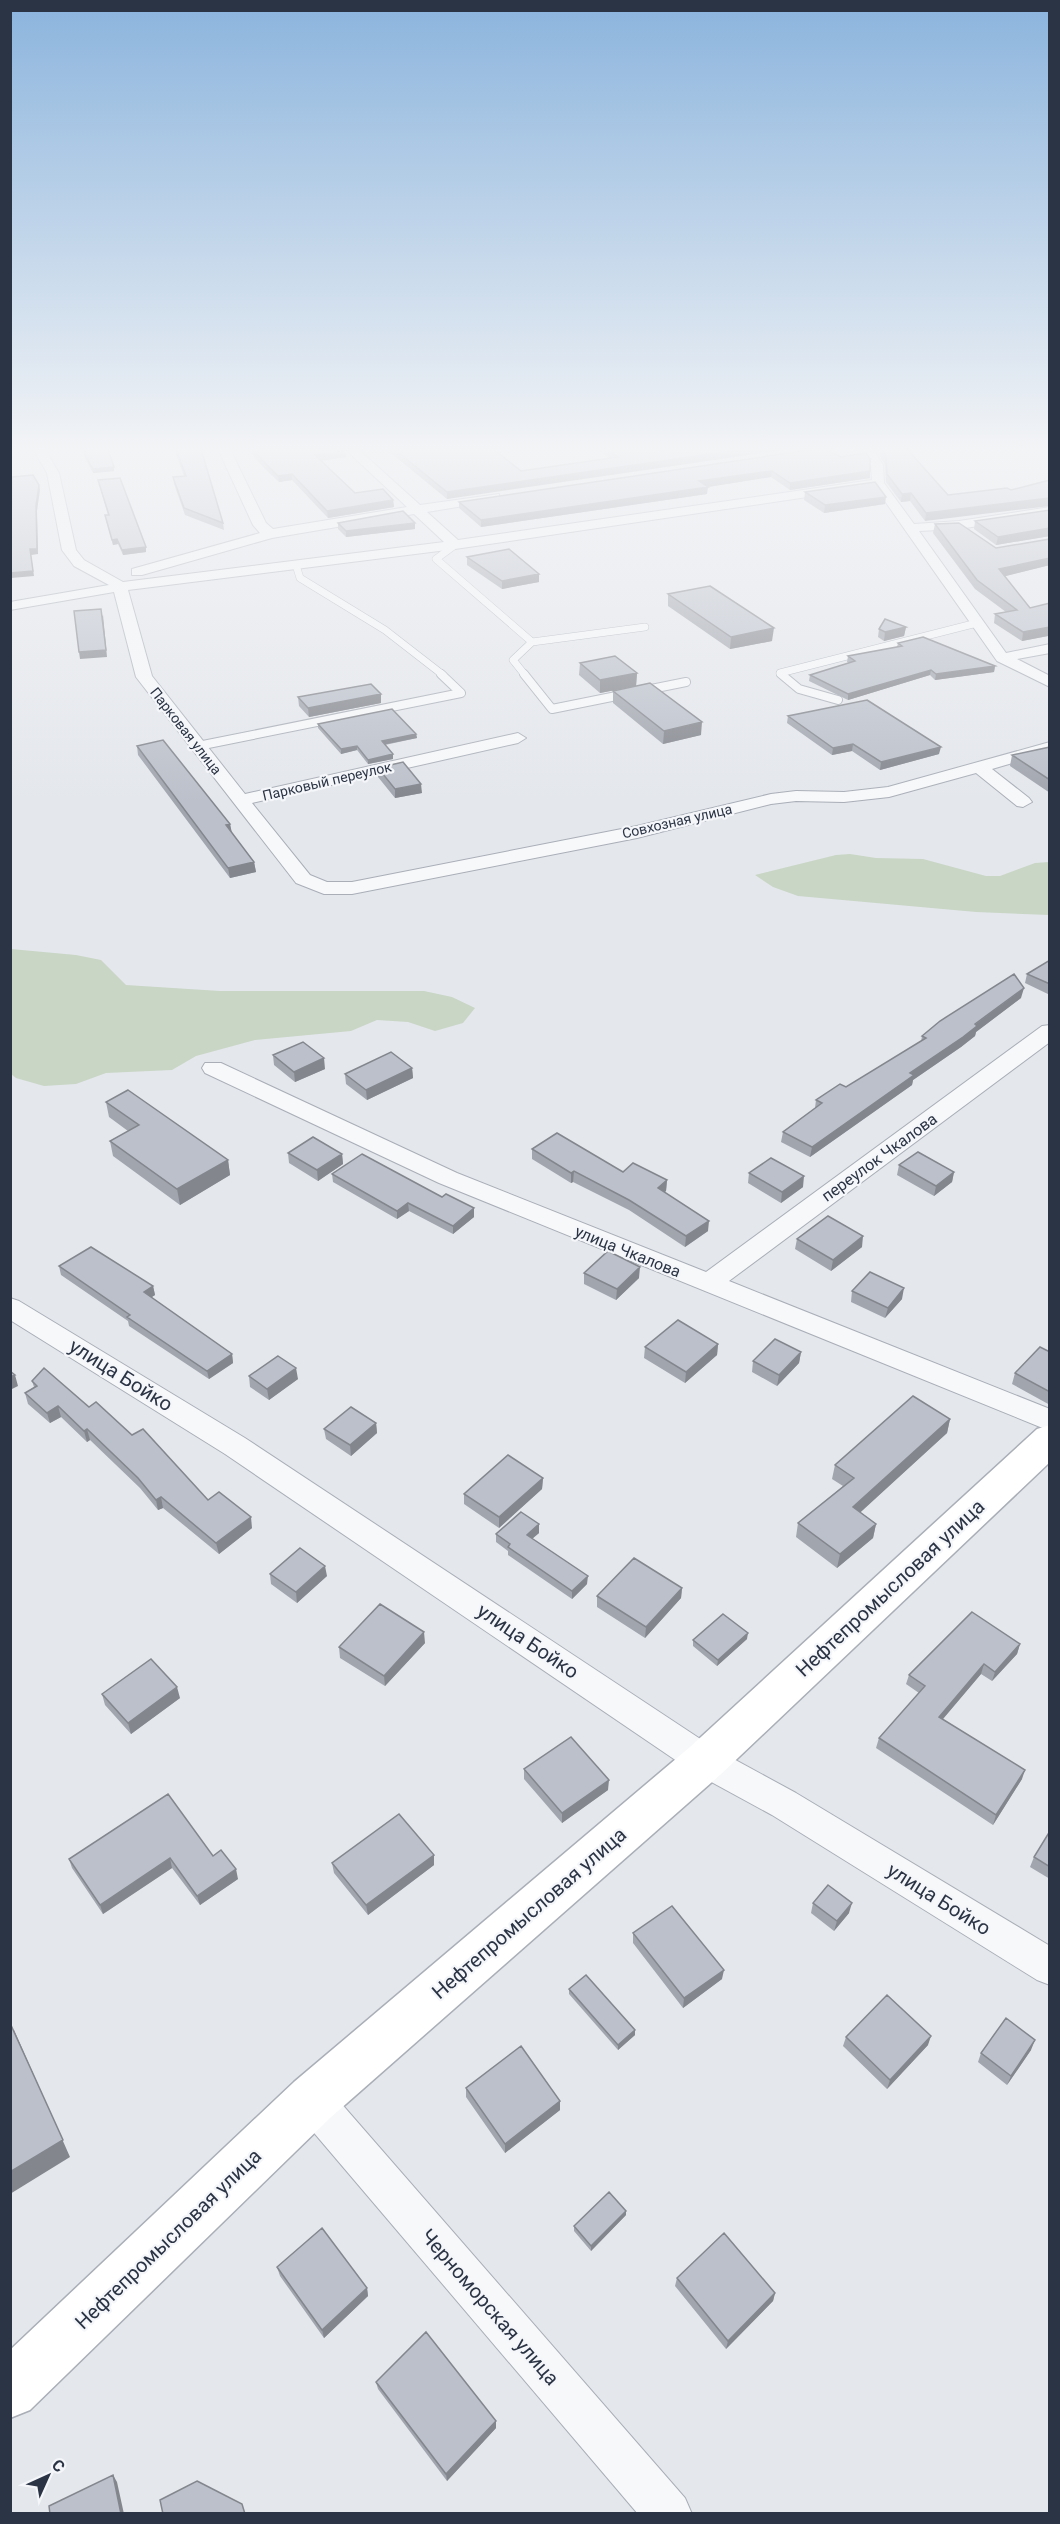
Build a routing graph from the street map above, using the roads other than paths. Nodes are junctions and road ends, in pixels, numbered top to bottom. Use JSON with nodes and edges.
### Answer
{"nodes":[{"id":1,"x":84,"y":567,"type":"edge"},
{"id":2,"x":168,"y":567,"type":"edge"},
{"id":3,"x":278,"y":567,"type":"edge"},
{"id":4,"x":297,"y":567,"type":"edge"},
{"id":5,"x":445,"y":567,"type":"edge"},
{"id":6,"x":936,"y":567,"type":"edge"},
{"id":7,"x":117,"y":583,"type":"junction"},
{"id":8,"x":10,"y":606,"type":"edge"},
{"id":9,"x":977,"y":622,"type":"junction"},
{"id":10,"x":645,"y":627,"type":"dead end"},
{"id":11,"x":532,"y":642,"type":"junction"},
{"id":12,"x":1050,"y":648,"type":"edge"},
{"id":13,"x":1002,"y":658,"type":"junction"},
{"id":14,"x":686,"y":682,"type":"dead end"},
{"id":15,"x":1050,"y":682,"type":"edge"},
{"id":16,"x":838,"y":700,"type":"edge"},
{"id":17,"x":518,"y":738,"type":"dead end"},
{"id":18,"x":198,"y":746,"type":"junction"},
{"id":19,"x":1050,"y":747,"type":"edge"},
{"id":20,"x":979,"y":767,"type":"junction"},
{"id":21,"x":242,"y":800,"type":"junction"},
{"id":22,"x":1023,"y":802,"type":"dead end"},
{"id":23,"x":303,"y":879,"type":"joint"},
{"id":24,"x":1050,"y":1031,"type":"edge"},
{"id":25,"x":213,"y":1068,"type":"dead end"},
{"id":26,"x":709,"y":1283,"type":"junction"},
{"id":27,"x":10,"y":1307,"type":"edge"},
{"id":28,"x":1050,"y":1421,"type":"edge"},
{"id":29,"x":1050,"y":1439,"type":"edge"},
{"id":30,"x":705,"y":1761,"type":"junction"},
{"id":31,"x":1050,"y":1967,"type":"edge"},
{"id":32,"x":312,"y":2100,"type":"junction"},
{"id":33,"x":13,"y":2379,"type":"edge"},
{"id":34,"x":669,"y":2514,"type":"edge"}],
"edges":[{"from":1,"to":7,"type":"street"},
{"from":2,"to":7,"type":"street"},
{"from":3,"to":7,"type":"street"},
{"from":4,"to":18,"type":"lane"},
{"from":5,"to":11,"type":"lane"},
{"from":6,"to":9,"type":"street"},
{"from":7,"to":8,"type":"street"},
{"from":7,"to":18,"type":"street","name":"Парковая улица"},
{"from":9,"to":13,"type":"street"},
{"from":9,"to":16,"type":"lane"},
{"from":10,"to":11,"type":"lane"},
{"from":11,"to":14,"type":"lane"},
{"from":12,"to":13,"type":"street"},
{"from":13,"to":15,"type":"street"},
{"from":17,"to":21,"type":"street","name":"Парковый переулок"},
{"from":18,"to":21,"type":"street","name":"Парковая улица"},
{"from":19,"to":20,"type":"street","name":"Совхозная улица"},
{"from":20,"to":22,"type":"street"},
{"from":20,"to":23,"type":"street","name":"Совхозная улица"},
{"from":21,"to":23,"type":"street","name":"Парковая улица"},
{"from":24,"to":26,"type":"street","name":"переулок Чкалова"},
{"from":25,"to":26,"type":"street","name":"улица Чкалова"},
{"from":26,"to":28,"type":"street","name":"улица Чкалова"},
{"from":27,"to":30,"type":"street","name":"улица Бойко"},
{"from":29,"to":30,"type":"main road","name":"Нефтепромысловая улица"},
{"from":30,"to":31,"type":"street","name":"улица Бойко"},
{"from":30,"to":32,"type":"main road","name":"Нефтепромысловая улица"},
{"from":32,"to":33,"type":"main road","name":"Нефтепромысловая улица"},
{"from":32,"to":34,"type":"street","name":"Черноморская улица"}]}
